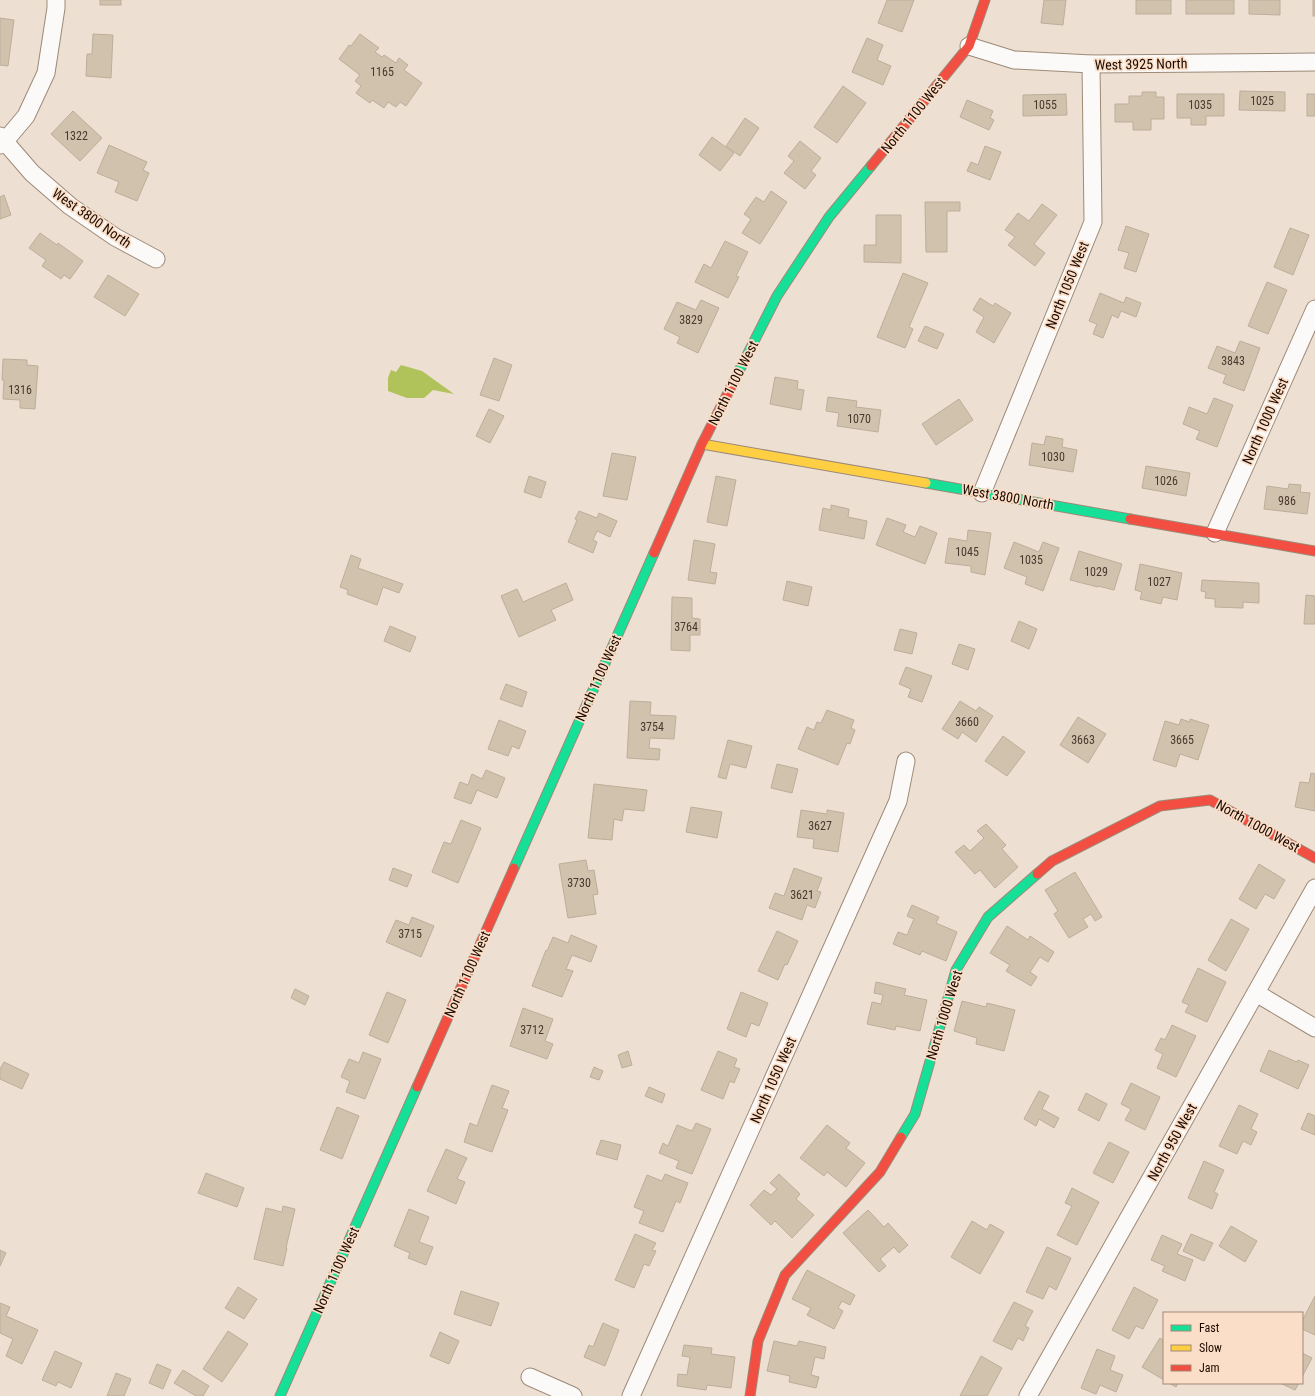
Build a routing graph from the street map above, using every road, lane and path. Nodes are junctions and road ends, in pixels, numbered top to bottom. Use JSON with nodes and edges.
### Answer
{"nodes":[{"id":1,"x":56,"y":0,"type":"edge"},
{"id":2,"x":985,"y":0,"type":"edge"},
{"id":3,"x":969,"y":46,"type":"junction"},
{"id":4,"x":1315,"y":62,"type":"edge"},
{"id":5,"x":1091,"y":64,"type":"junction"},
{"id":6,"x":2,"y":141,"type":"edge"},
{"id":7,"x":156,"y":259,"type":"dead end"},
{"id":8,"x":1313,"y":317,"type":"edge"},
{"id":9,"x":702,"y":444,"type":"junction"},
{"id":10,"x":982,"y":493,"type":"junction"},
{"id":11,"x":1215,"y":533,"type":"junction"},
{"id":12,"x":1315,"y":551,"type":"edge"},
{"id":13,"x":906,"y":761,"type":"dead end"},
{"id":14,"x":1315,"y":858,"type":"edge"},
{"id":15,"x":1315,"y":888,"type":"edge"},
{"id":16,"x":1256,"y":993,"type":"junction"},
{"id":17,"x":1315,"y":1028,"type":"edge"},
{"id":18,"x":530,"y":1378,"type":"dead end"},
{"id":19,"x":280,"y":1396,"type":"edge"},
{"id":20,"x":573,"y":1396,"type":"edge"},
{"id":21,"x":631,"y":1396,"type":"edge"},
{"id":22,"x":750,"y":1396,"type":"edge"},
{"id":23,"x":1028,"y":1396,"type":"edge"}],
"edges":[{"from":1,"to":6,"type":"street"},
{"from":2,"to":3,"type":"street","name":"North 1100 West"},
{"from":3,"to":5,"type":"street","name":"West 3925 North"},
{"from":3,"to":9,"type":"street","name":"North 1100 West"},
{"from":4,"to":5,"type":"street","name":"West 3925 North"},
{"from":5,"to":10,"type":"street","name":"North 1050 West"},
{"from":6,"to":7,"type":"street","name":"West 3800 North"},
{"from":8,"to":11,"type":"street","name":"North 1000 West"},
{"from":9,"to":10,"type":"street","name":"West 3800 North"},
{"from":9,"to":19,"type":"street","name":"North 1100 West"},
{"from":10,"to":11,"type":"street","name":"West 3800 North"},
{"from":11,"to":12,"type":"street","name":"West 3800 North"},
{"from":13,"to":21,"type":"street","name":"North 1050 West"},
{"from":14,"to":22,"type":"street","name":"North 1000 West"},
{"from":15,"to":16,"type":"street","name":"North 950 West"},
{"from":16,"to":17,"type":"street"},
{"from":16,"to":23,"type":"street","name":"North 950 West"},
{"from":18,"to":20,"type":"street"}]}
